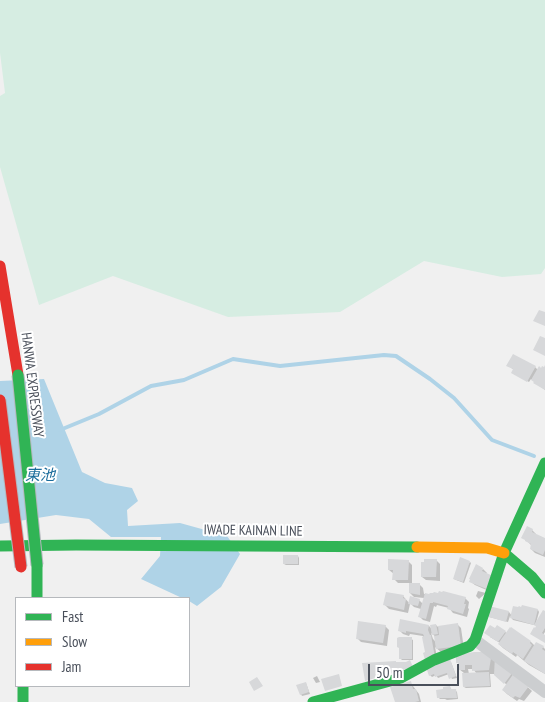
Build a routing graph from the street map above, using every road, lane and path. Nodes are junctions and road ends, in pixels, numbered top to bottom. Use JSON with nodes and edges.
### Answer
{"nodes":[{"id":1,"x":0,"y":266,"type":"edge"},
{"id":2,"x":0,"y":400,"type":"edge"},
{"id":3,"x":545,"y":462,"type":"edge"},
{"id":4,"x":0,"y":546,"type":"edge"},
{"id":5,"x":504,"y":553,"type":"junction"},
{"id":6,"x":21,"y":570,"type":"dead end"},
{"id":7,"x":545,"y":593,"type":"edge"},
{"id":8,"x":38,"y":597,"type":"edge"},
{"id":9,"x":475,"y":640,"type":"junction"},
{"id":10,"x":24,"y":687,"type":"edge"},
{"id":11,"x":545,"y":692,"type":"edge"},
{"id":12,"x":23,"y":702,"type":"edge"},
{"id":13,"x":313,"y":702,"type":"edge"}],
"edges":[{"from":1,"to":8,"type":"main road","name":"HANWA EXPRESSWAY","bridge":true},
{"from":2,"to":6,"type":"main road","bridge":true},
{"from":3,"to":5,"type":"main road"},
{"from":4,"to":5,"type":"main road","name":"IWADE KAINAN LINE"},
{"from":5,"to":7,"type":"main road"},
{"from":5,"to":9,"type":"main road"},
{"from":9,"to":11,"type":"street"},
{"from":9,"to":13,"type":"main road"},
{"from":10,"to":12,"type":"main road"}]}
